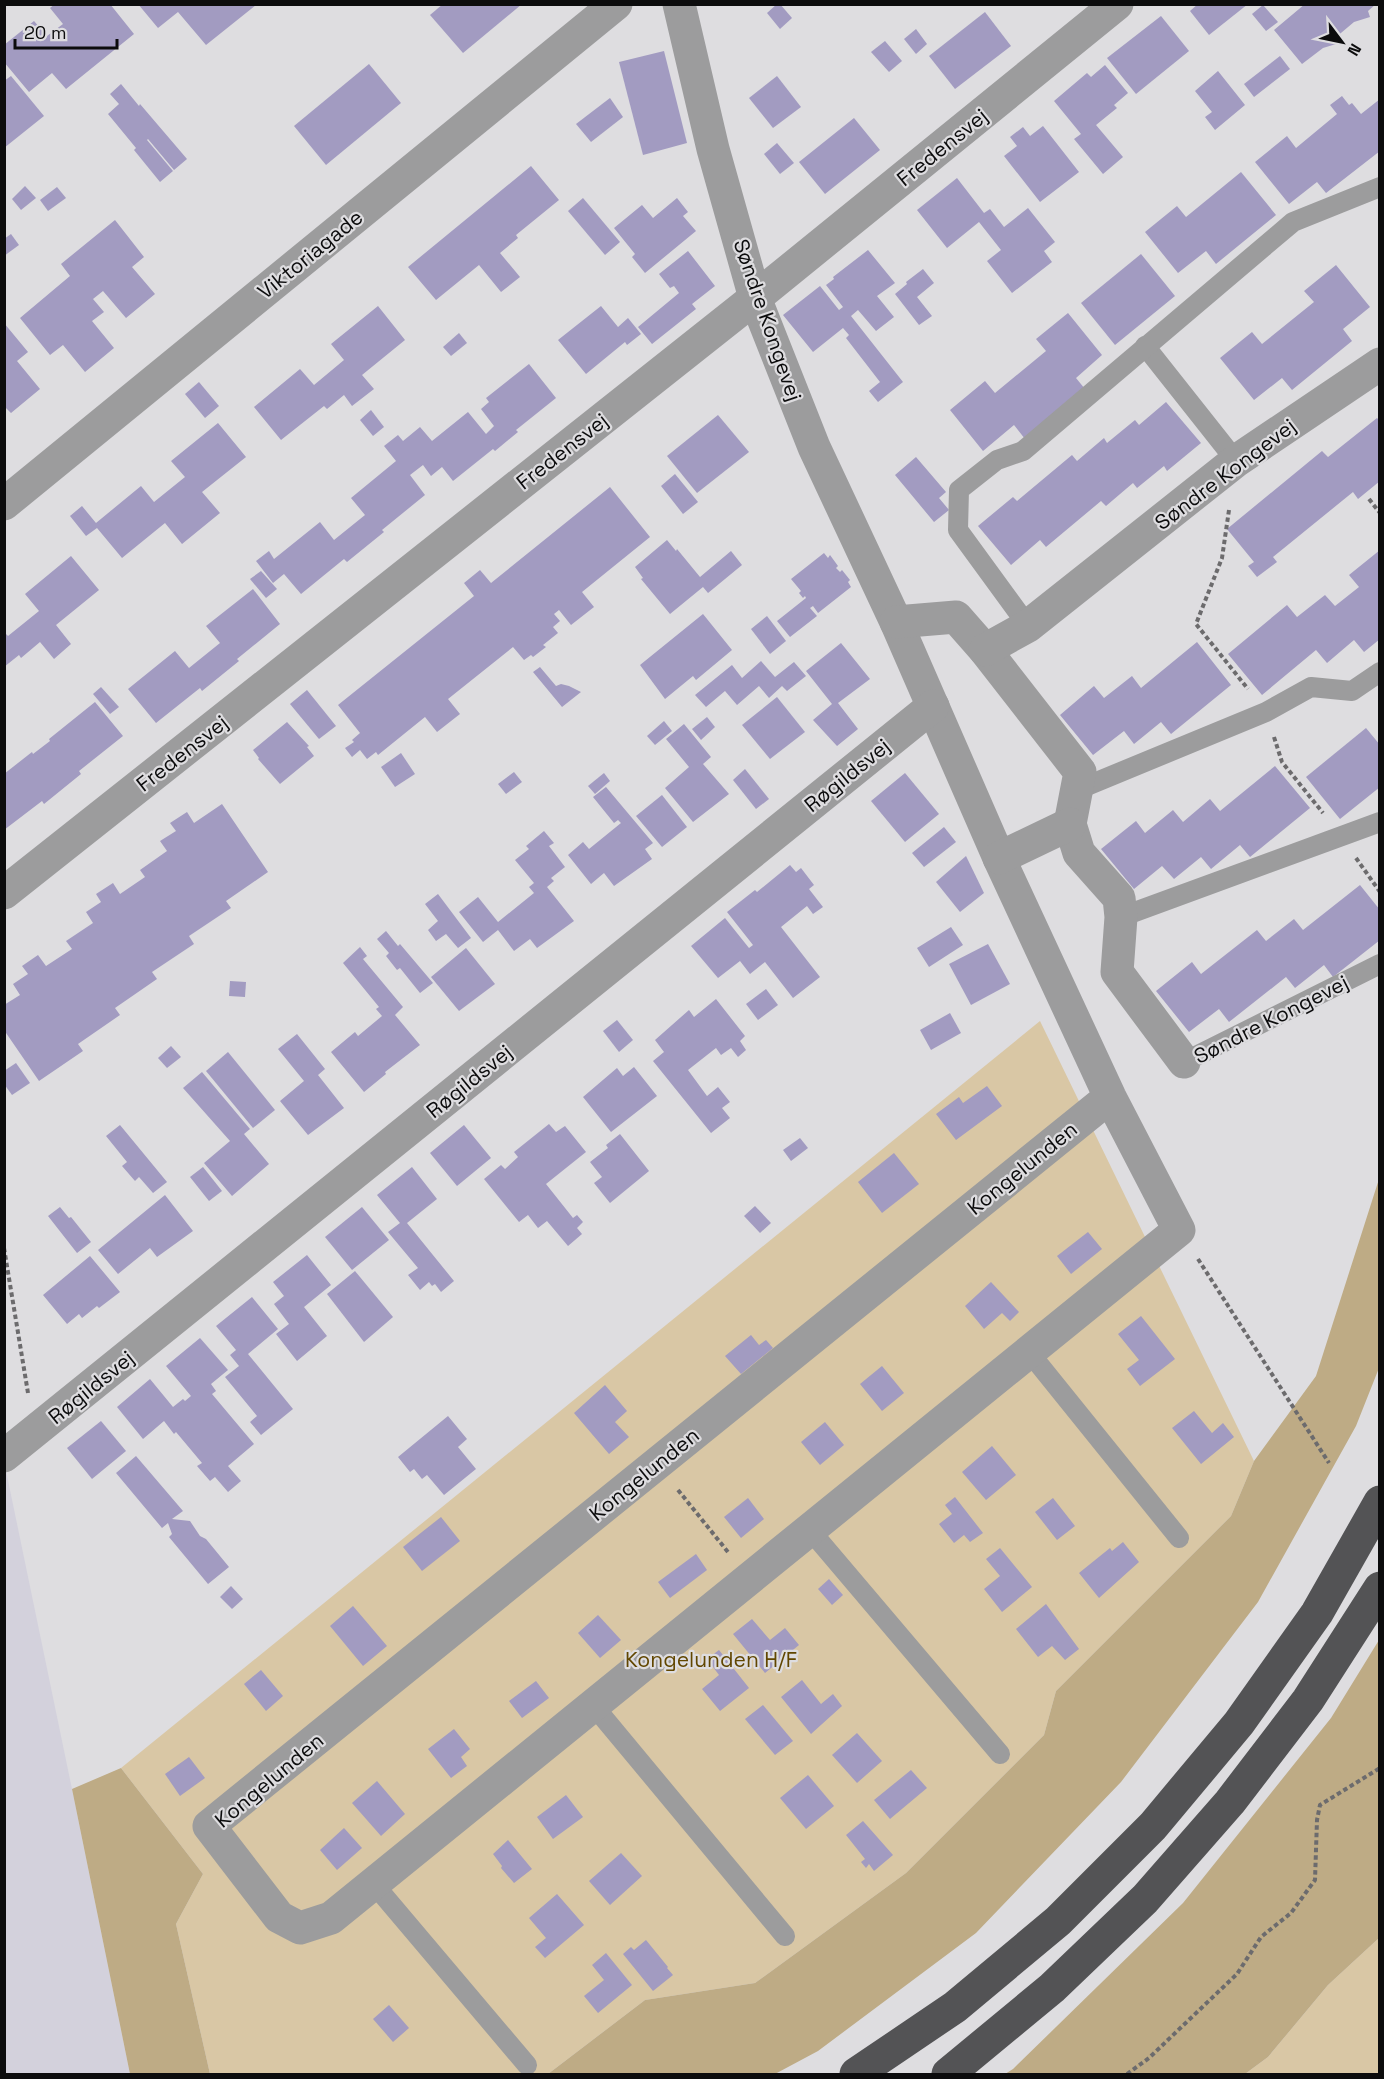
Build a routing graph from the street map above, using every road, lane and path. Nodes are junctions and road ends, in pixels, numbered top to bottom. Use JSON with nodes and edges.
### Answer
{"nodes":[{"id":1,"x":616,"y":4,"type":"edge"},
{"id":2,"x":679,"y":4,"type":"edge"},
{"id":3,"x":1117,"y":4,"type":"edge"},
{"id":4,"x":1380,"y":187,"type":"edge"},
{"id":5,"x":755,"y":298,"type":"junction"},
{"id":6,"x":1145,"y":346,"type":"junction"},
{"id":7,"x":1380,"y":364,"type":"edge"},
{"id":8,"x":1236,"y":461,"type":"junction"},
{"id":9,"x":1369,"y":499,"type":"dead end"},
{"id":10,"x":4,"y":504,"type":"edge"},
{"id":11,"x":1380,"y":513,"type":"edge"},
{"id":12,"x":896,"y":622,"type":"junction"},
{"id":13,"x":1028,"y":626,"type":"junction"},
{"id":14,"x":985,"y":650,"type":"junction"},
{"id":15,"x":1380,"y":672,"type":"edge"},
{"id":16,"x":933,"y":706,"type":"junction"},
{"id":17,"x":1077,"y":790,"type":"junction"},
{"id":18,"x":1380,"y":822,"type":"edge"},
{"id":19,"x":1070,"y":824,"type":"junction"},
{"id":20,"x":999,"y":858,"type":"junction"},
{"id":21,"x":4,"y":893,"type":"edge"},
{"id":22,"x":1122,"y":917,"type":"junction"},
{"id":23,"x":1380,"y":964,"type":"edge"},
{"id":24,"x":1184,"y":1062,"type":"joint"},
{"id":25,"x":1110,"y":1097,"type":"junction"},
{"id":26,"x":1179,"y":1230,"type":"junction"},
{"id":27,"x":4,"y":1248,"type":"edge"},
{"id":28,"x":1029,"y":1352,"type":"junction"},
{"id":29,"x":35,"y":1432,"type":"junction"},
{"id":30,"x":4,"y":1456,"type":"edge"},
{"id":31,"x":657,"y":1463,"type":"junction"},
{"id":32,"x":1329,"y":1463,"type":"dead end"},
{"id":33,"x":1380,"y":1502,"type":"edge"},
{"id":34,"x":810,"y":1530,"type":"junction"},
{"id":35,"x":1179,"y":1538,"type":"dead end"},
{"id":36,"x":749,"y":1578,"type":"junction"},
{"id":37,"x":1380,"y":1588,"type":"edge"},
{"id":38,"x":593,"y":1705,"type":"junction"},
{"id":39,"x":1000,"y":1754,"type":"dead end"},
{"id":40,"x":1380,"y":1768,"type":"edge"},
{"id":41,"x":373,"y":1883,"type":"junction"},
{"id":42,"x":784,"y":1936,"type":"dead end"},
{"id":43,"x":527,"y":2065,"type":"dead end"},
{"id":44,"x":856,"y":2074,"type":"edge"},
{"id":45,"x":948,"y":2074,"type":"edge"},
{"id":46,"x":1127,"y":2074,"type":"edge"}],
"edges":[{"from":1,"to":10,"type":"street","name":"Viktoriagade"},
{"from":2,"to":5,"type":"street","name":"Søndre Kongevej"},
{"from":3,"to":5,"type":"street","name":"Fredensvej"},
{"from":4,"to":6,"type":"lane"},
{"from":5,"to":12,"type":"street","name":"Søndre Kongevej"},
{"from":5,"to":21,"type":"street","name":"Fredensvej"},
{"from":6,"to":8,"type":"lane"},
{"from":6,"to":13,"type":"lane"},
{"from":7,"to":8,"type":"street","name":"Søndre Kongevej"},
{"from":8,"to":13,"type":"street","name":"Søndre Kongevej"},
{"from":9,"to":11,"type":"path"},
{"from":12,"to":14,"type":"street","name":"Søndre Kongevej"},
{"from":12,"to":16,"type":"street","name":"Søndre Kongevej"},
{"from":13,"to":14,"type":"street","name":"Søndre Kongevej"},
{"from":14,"to":17,"type":"street","name":"Søndre Kongevej"},
{"from":15,"to":17,"type":"lane"},
{"from":16,"to":20,"type":"street","name":"Søndre Kongevej"},
{"from":16,"to":29,"type":"street","name":"Røgildsvej"},
{"from":17,"to":19,"type":"street","name":"Søndre Kongevej"},
{"from":18,"to":22,"type":"lane"},
{"from":19,"to":20,"type":"street"},
{"from":19,"to":22,"type":"street","name":"Søndre Kongevej"},
{"from":20,"to":25,"type":"street","name":"Søndre Kongevej"},
{"from":22,"to":24,"type":"street","name":"Søndre Kongevej"},
{"from":23,"to":24,"type":"lane","name":"Søndre Kongevej"},
{"from":25,"to":26,"type":"street","name":"Søndre Kongevej"},
{"from":25,"to":31,"type":"street","name":"Kongelunden"},
{"from":26,"to":28,"type":"street","name":"Kongelunden"},
{"from":26,"to":32,"type":"path"},
{"from":27,"to":29,"type":"path"},
{"from":28,"to":34,"type":"street","name":"Kongelunden"},
{"from":28,"to":35,"type":"lane"},
{"from":29,"to":30,"type":"street","name":"Røgildsvej"},
{"from":31,"to":36,"type":"path"},
{"from":31,"to":41,"type":"street","name":"Kongelunden"},
{"from":33,"to":44,"type":"highway"},
{"from":34,"to":36,"type":"street","name":"Kongelunden"},
{"from":34,"to":39,"type":"lane"},
{"from":36,"to":38,"type":"street","name":"Kongelunden"},
{"from":37,"to":45,"type":"highway"},
{"from":38,"to":41,"type":"street","name":"Kongelunden"},
{"from":38,"to":42,"type":"lane"},
{"from":40,"to":46,"type":"path"},
{"from":41,"to":43,"type":"lane"}]}
